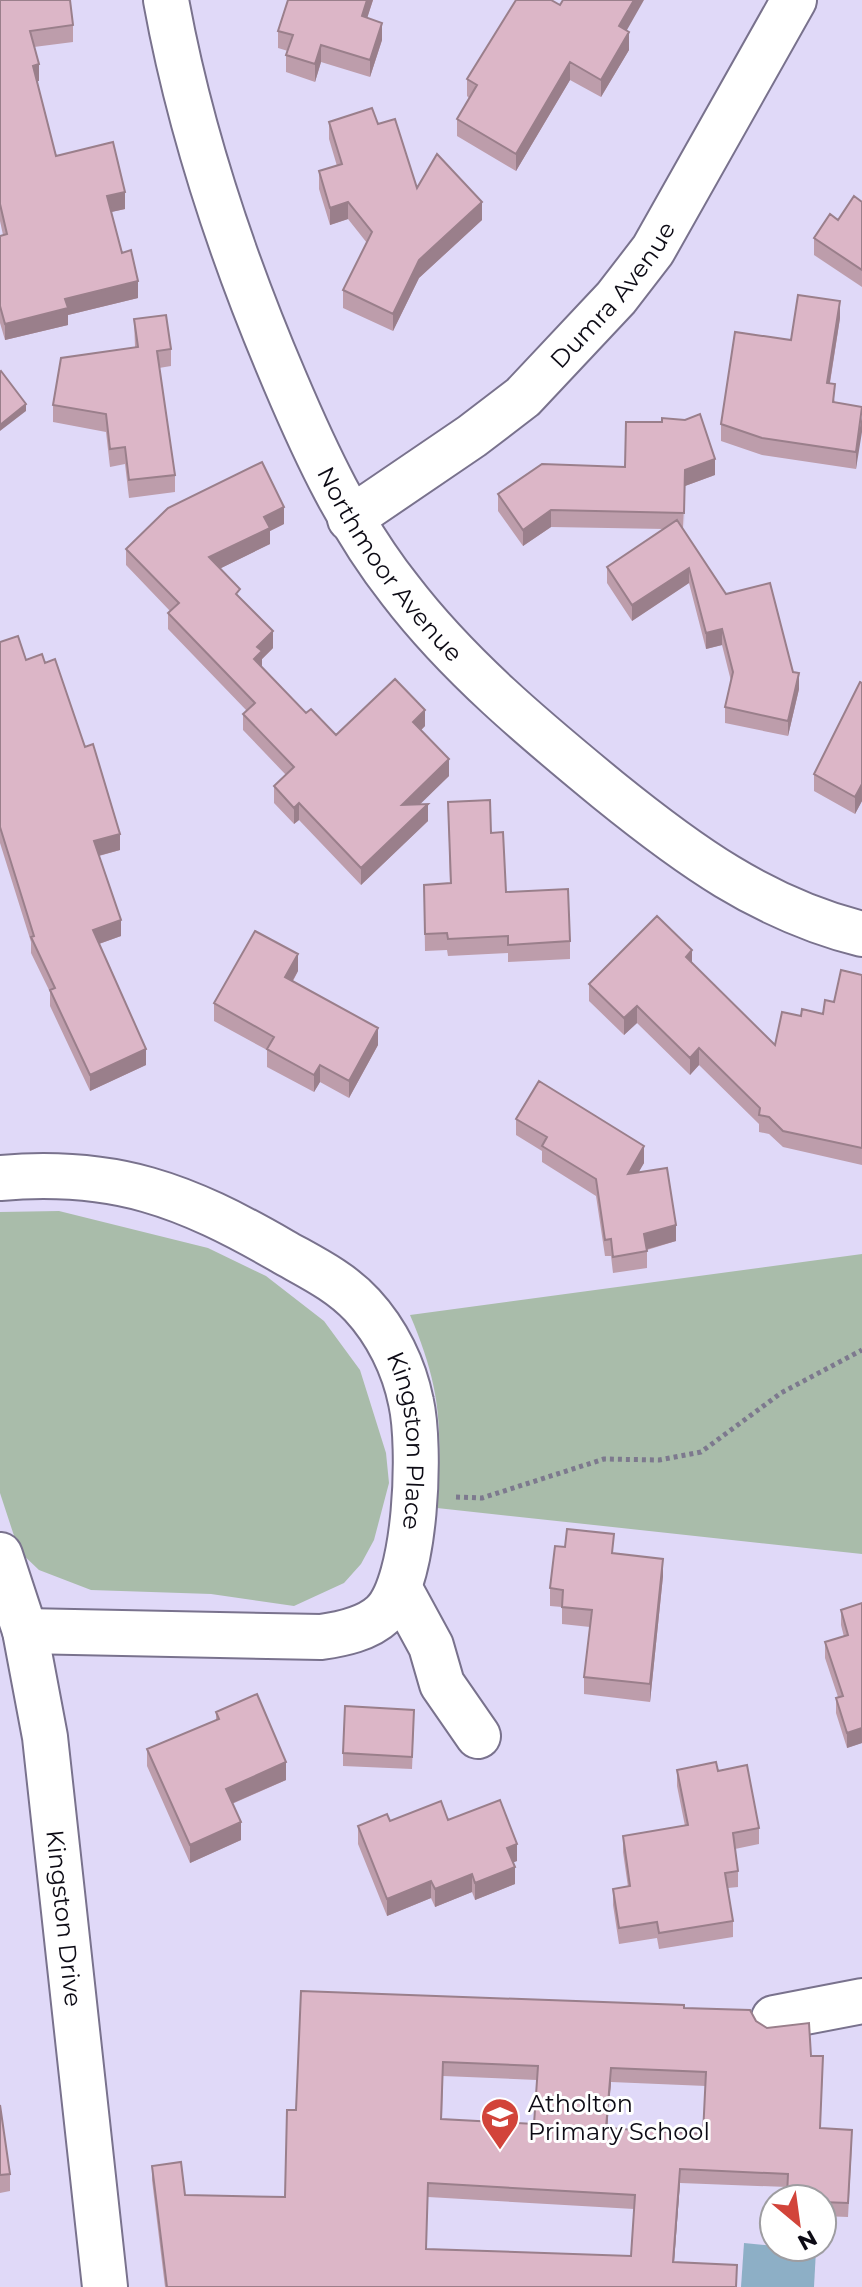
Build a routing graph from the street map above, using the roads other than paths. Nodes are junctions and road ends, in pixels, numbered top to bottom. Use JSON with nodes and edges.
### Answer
{"nodes":[{"id":1,"x":166,"y":0,"type":"edge"},
{"id":2,"x":794,"y":0,"type":"edge"},
{"id":3,"x":350,"y":519,"type":"junction"},
{"id":4,"x":862,"y":934,"type":"edge"},
{"id":5,"x":0,"y":1178,"type":"edge"},
{"id":6,"x":0,"y":1555,"type":"edge"},
{"id":7,"x":400,"y":1589,"type":"junction"},
{"id":8,"x":25,"y":1631,"type":"junction"},
{"id":9,"x":478,"y":1736,"type":"dead end"},
{"id":10,"x":862,"y":2001,"type":"edge"},
{"id":11,"x":774,"y":2018,"type":"dead end"},
{"id":12,"x":105,"y":2287,"type":"edge"}],
"edges":[{"from":1,"to":3,"type":"street","name":"Northmoor Avenue"},
{"from":2,"to":3,"type":"street","name":"Dumra Avenue"},
{"from":3,"to":4,"type":"street","name":"Northmoor Avenue"},
{"from":5,"to":7,"type":"street","name":"Kingston Place"},
{"from":6,"to":8,"type":"street","name":"Kingston Drive"},
{"from":7,"to":8,"type":"street","name":"Kingston Place"},
{"from":7,"to":9,"type":"street"},
{"from":8,"to":12,"type":"street","name":"Kingston Drive"},
{"from":10,"to":11,"type":"street"}]}
